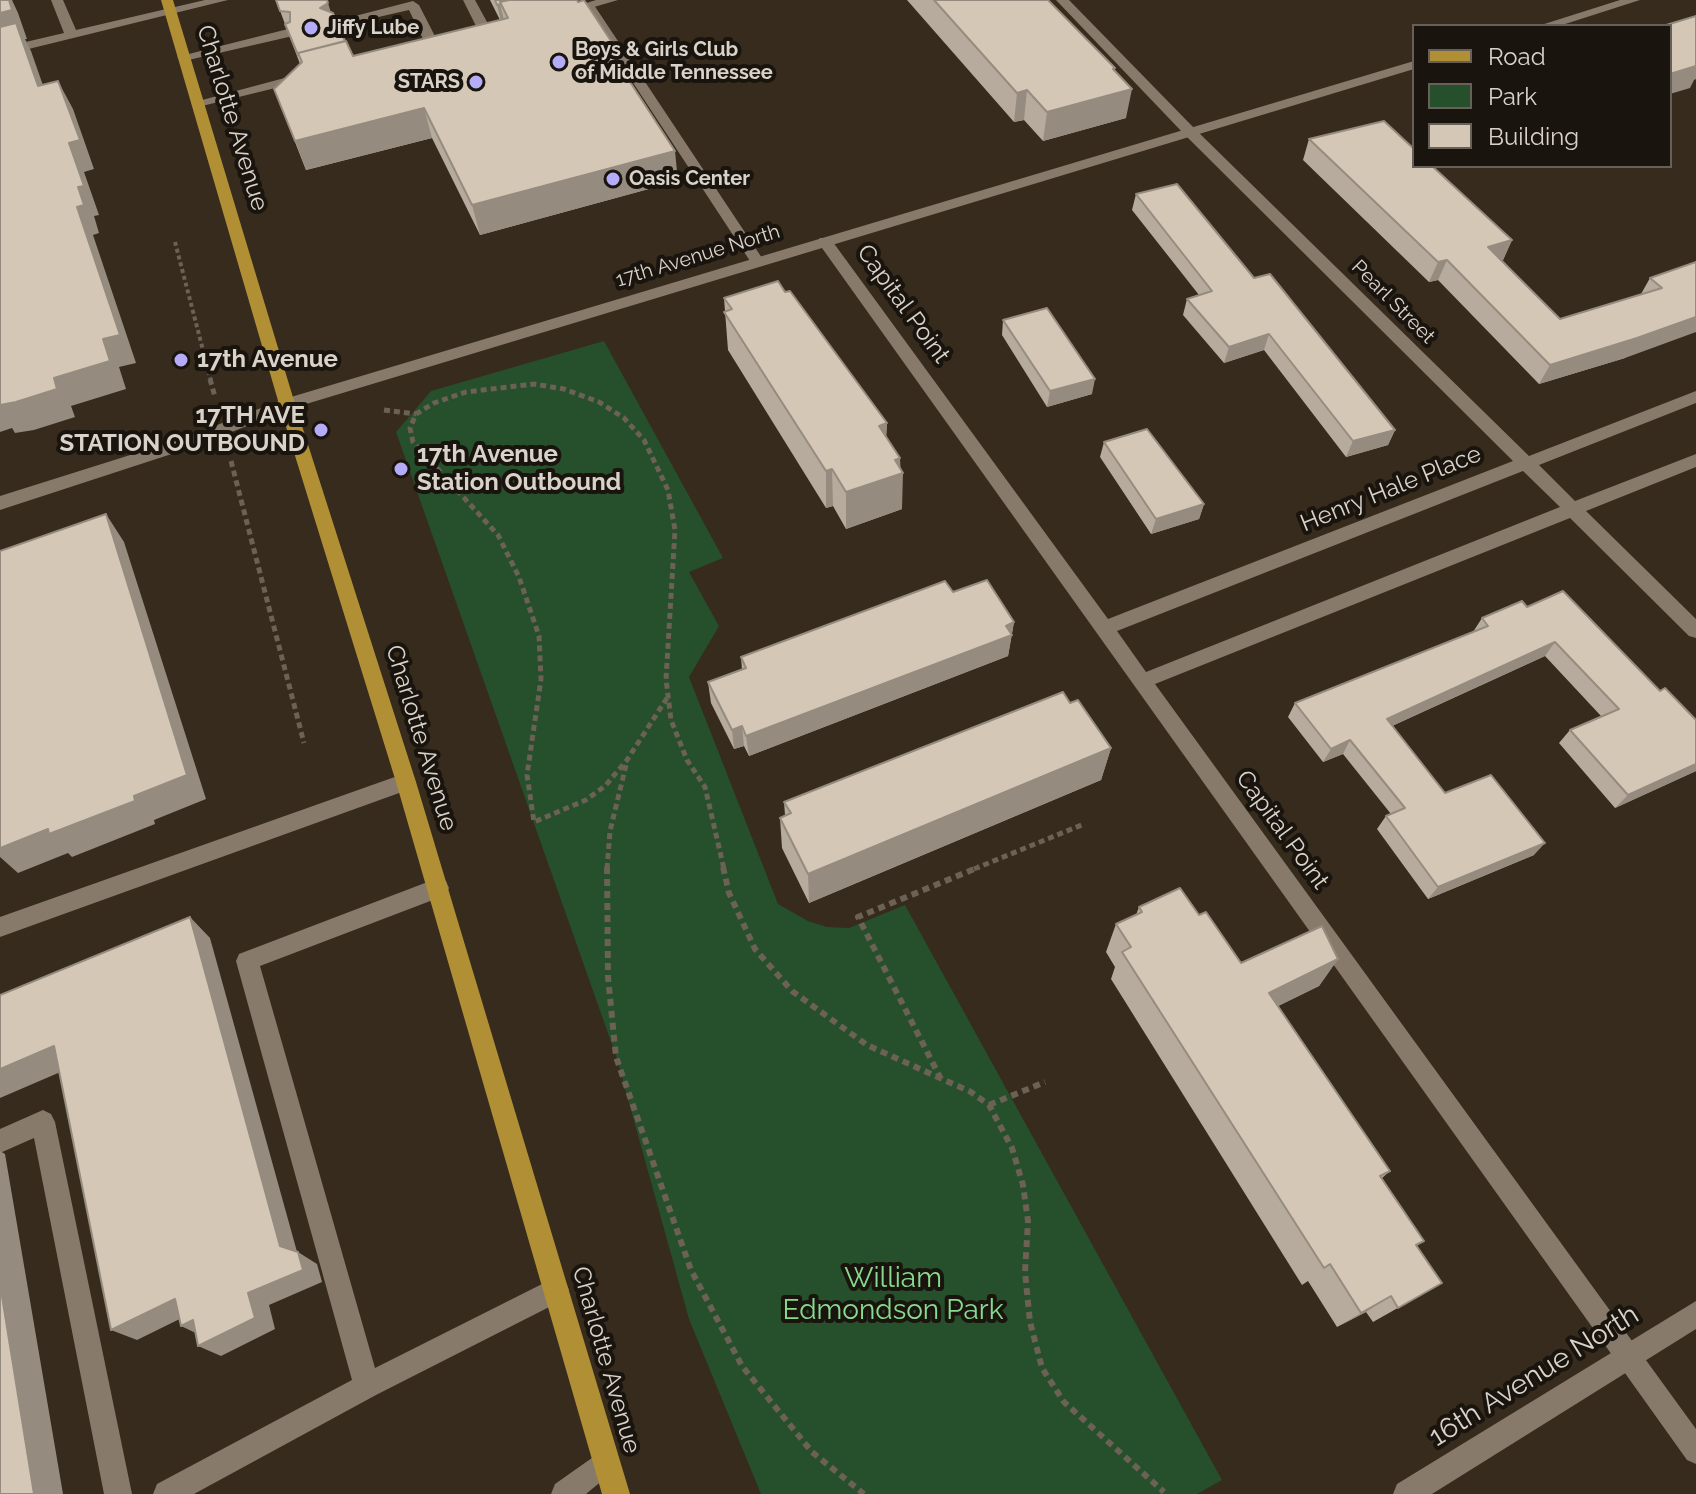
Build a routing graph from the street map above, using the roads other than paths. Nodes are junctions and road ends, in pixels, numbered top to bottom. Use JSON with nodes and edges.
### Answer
{"nodes":[{"id":1,"x":57,"y":0,"type":"edge"},
{"id":2,"x":222,"y":0,"type":"edge"},
{"id":3,"x":469,"y":0,"type":"edge"},
{"id":4,"x":612,"y":0,"type":"edge"},
{"id":5,"x":1062,"y":0,"type":"edge"},
{"id":6,"x":1634,"y":0,"type":"edge"},
{"id":7,"x":588,"y":5,"type":"junction"},
{"id":8,"x":169,"y":6,"type":"edge"},
{"id":9,"x":544,"y":16,"type":"edge"},
{"id":10,"x":335,"y":23,"type":"edge"},
{"id":11,"x":1552,"y":24,"type":"edge"},
{"id":12,"x":500,"y":27,"type":"edge"},
{"id":13,"x":288,"y":33,"type":"edge"},
{"id":14,"x":71,"y":35,"type":"junction"},
{"id":15,"x":431,"y":44,"type":"edge"},
{"id":16,"x":0,"y":52,"type":"edge"},
{"id":17,"x":184,"y":57,"type":"junction"},
{"id":18,"x":1412,"y":66,"type":"edge"},
{"id":19,"x":316,"y":73,"type":"edge"},
{"id":20,"x":198,"y":103,"type":"junction"},
{"id":21,"x":1189,"y":131,"type":"junction"},
{"id":22,"x":825,"y":241,"type":"junction"},
{"id":23,"x":757,"y":261,"type":"junction"},
{"id":24,"x":1696,"y":397,"type":"edge"},
{"id":25,"x":287,"y":404,"type":"junction"},
{"id":26,"x":1696,"y":460,"type":"edge"},
{"id":27,"x":1523,"y":462,"type":"junction"},
{"id":28,"x":0,"y":503,"type":"edge"},
{"id":29,"x":1575,"y":511,"type":"junction"},
{"id":30,"x":1105,"y":628,"type":"junction"},
{"id":31,"x":1696,"y":631,"type":"edge"},
{"id":32,"x":1143,"y":681,"type":"junction"},
{"id":33,"x":406,"y":782,"type":"junction"},
{"id":34,"x":438,"y":888,"type":"junction"},
{"id":35,"x":0,"y":927,"type":"edge"},
{"id":36,"x":0,"y":1141,"type":"edge"},
{"id":37,"x":556,"y":1290,"type":"junction"},
{"id":38,"x":1696,"y":1314,"type":"edge"},
{"id":39,"x":1627,"y":1354,"type":"junction"},
{"id":40,"x":367,"y":1386,"type":"junction"},
{"id":41,"x":1696,"y":1451,"type":"edge"},
{"id":42,"x":606,"y":1461,"type":"junction"},
{"id":43,"x":118,"y":1494,"type":"edge"},
{"id":44,"x":167,"y":1494,"type":"edge"},
{"id":45,"x":565,"y":1494,"type":"edge"},
{"id":46,"x":616,"y":1494,"type":"edge"},
{"id":47,"x":1407,"y":1494,"type":"edge"}],
"edges":[{"from":1,"to":14,"type":"street"},
{"from":2,"to":8,"type":"street"},
{"from":3,"to":12,"type":"street"},
{"from":4,"to":7,"type":"street"},
{"from":5,"to":21,"type":"street","name":"Pearl Street"},
{"from":6,"to":11,"type":"street"},
{"from":7,"to":9,"type":"street"},
{"from":7,"to":23,"type":"street"},
{"from":8,"to":14,"type":"street"},
{"from":8,"to":17,"type":"main road","name":"Charlotte Avenue"},
{"from":10,"to":15,"type":"street"},
{"from":13,"to":17,"type":"street"},
{"from":14,"to":16,"type":"street"},
{"from":17,"to":20,"type":"main road","name":"Charlotte Avenue"},
{"from":18,"to":21,"type":"street","name":"17th Avenue North"},
{"from":19,"to":20,"type":"street"},
{"from":20,"to":25,"type":"main road","name":"Charlotte Avenue"},
{"from":21,"to":22,"type":"street","name":"17th Avenue North"},
{"from":21,"to":27,"type":"street","name":"Pearl Street"},
{"from":22,"to":23,"type":"street","name":"17th Avenue North"},
{"from":22,"to":30,"type":"street","name":"Capital Point"},
{"from":23,"to":25,"type":"street","name":"17th Avenue North"},
{"from":24,"to":27,"type":"street","name":"Henry Hale Place"},
{"from":25,"to":28,"type":"street","name":"17th Avenue North"},
{"from":25,"to":33,"type":"main road","name":"Charlotte Avenue"},
{"from":26,"to":29,"type":"street"},
{"from":27,"to":29,"type":"street","name":"Pearl Street"},
{"from":27,"to":30,"type":"street","name":"Henry Hale Place"},
{"from":29,"to":31,"type":"street","name":"Pearl Street"},
{"from":29,"to":32,"type":"street"},
{"from":30,"to":32,"type":"street","name":"Capital Point"},
{"from":32,"to":39,"type":"street","name":"Capital Point"},
{"from":33,"to":34,"type":"main road","name":"Charlotte Avenue"},
{"from":33,"to":35,"type":"street"},
{"from":34,"to":37,"type":"main road","name":"Charlotte Avenue"},
{"from":34,"to":40,"type":"street"},
{"from":36,"to":43,"type":"street"},
{"from":37,"to":40,"type":"street"},
{"from":37,"to":42,"type":"main road","name":"Charlotte Avenue"},
{"from":38,"to":39,"type":"street","name":"16th Avenue North"},
{"from":39,"to":41,"type":"street","name":"Capital Point"},
{"from":39,"to":47,"type":"street","name":"16th Avenue North"},
{"from":40,"to":44,"type":"street"},
{"from":42,"to":45,"type":"street"},
{"from":42,"to":46,"type":"main road","name":"Charlotte Avenue"}]}
